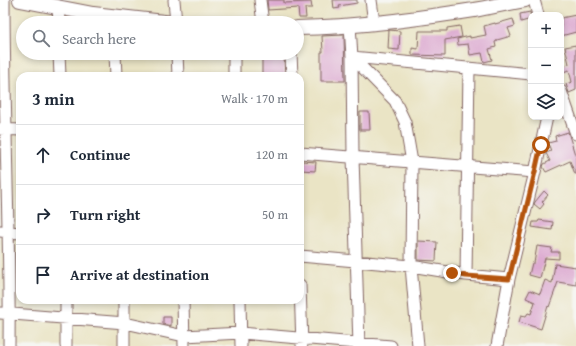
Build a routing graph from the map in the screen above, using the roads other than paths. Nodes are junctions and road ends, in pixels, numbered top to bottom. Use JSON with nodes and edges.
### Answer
{"nodes":[{"id":1,"x":4,"y":0,"type":"edge"},
{"id":2,"x":20,"y":0,"type":"edge"},
{"id":3,"x":174,"y":0,"type":"edge"},
{"id":4,"x":260,"y":0,"type":"edge"},
{"id":5,"x":371,"y":0,"type":"edge"},
{"id":6,"x":525,"y":0,"type":"edge"},
{"id":7,"x":534,"y":0,"type":"edge"},
{"id":8,"x":58,"y":8,"type":"junction"},
{"id":9,"x":537,"y":12,"type":"edge"},
{"id":10,"x":58,"y":16,"type":"edge"},
{"id":11,"x":95,"y":16,"type":"edge"},
{"id":12,"x":175,"y":16,"type":"edge"},
{"id":13,"x":262,"y":16,"type":"edge"},
{"id":14,"x":374,"y":23,"type":"junction"},
{"id":15,"x":350,"y":25,"type":"junction"},
{"id":16,"x":304,"y":28,"type":"edge"},
{"id":17,"x":352,"y":57,"type":"junction"},
{"id":18,"x":59,"y":60,"type":"edge"},
{"id":19,"x":115,"y":60,"type":"edge"},
{"id":20,"x":177,"y":60,"type":"edge"},
{"id":21,"x":234,"y":60,"type":"edge"},
{"id":22,"x":291,"y":60,"type":"edge"},
{"id":23,"x":469,"y":68,"type":"junction"},
{"id":24,"x":60,"y":72,"type":"edge"},
{"id":25,"x":116,"y":72,"type":"edge"},
{"id":26,"x":178,"y":72,"type":"edge"},
{"id":27,"x":234,"y":72,"type":"edge"},
{"id":28,"x":292,"y":72,"type":"edge"},
{"id":29,"x":528,"y":74,"type":"edge"},
{"id":30,"x":564,"y":98,"type":"edge"},
{"id":31,"x":546,"y":120,"type":"edge"},
{"id":32,"x":574,"y":122,"type":"edge"},
{"id":33,"x":3,"y":129,"type":"edge"},
{"id":34,"x":16,"y":130,"type":"edge"},
{"id":35,"x":576,"y":134,"type":"edge"},
{"id":36,"x":304,"y":153,"type":"edge"},
{"id":37,"x":353,"y":157,"type":"junction"},
{"id":38,"x":412,"y":162,"type":"junction"},
{"id":39,"x":467,"y":167,"type":"junction"},
{"id":40,"x":535,"y":172,"type":"junction"},
{"id":41,"x":4,"y":232,"type":"edge"},
{"id":42,"x":16,"y":233,"type":"edge"},
{"id":43,"x":304,"y":256,"type":"edge"},
{"id":44,"x":357,"y":261,"type":"junction"},
{"id":45,"x":410,"y":266,"type":"junction"},
{"id":46,"x":466,"y":276,"type":"junction"},
{"id":47,"x":509,"y":279,"type":"junction"},
{"id":48,"x":66,"y":304,"type":"edge"},
{"id":49,"x":124,"y":304,"type":"edge"},
{"id":50,"x":183,"y":304,"type":"edge"},
{"id":51,"x":240,"y":304,"type":"edge"},
{"id":52,"x":301,"y":304,"type":"edge"},
{"id":53,"x":5,"y":313,"type":"edge"},
{"id":54,"x":67,"y":318,"type":"junction"},
{"id":55,"x":125,"y":323,"type":"junction"},
{"id":56,"x":240,"y":333,"type":"junction"},
{"id":57,"x":184,"y":341,"type":"edge"},
{"id":58,"x":302,"y":342,"type":"edge"},
{"id":59,"x":359,"y":345,"type":"edge"},
{"id":60,"x":9,"y":346,"type":"edge"},
{"id":61,"x":66,"y":346,"type":"edge"},
{"id":62,"x":124,"y":346,"type":"edge"},
{"id":63,"x":241,"y":346,"type":"edge"},
{"id":64,"x":392,"y":346,"type":"edge"},
{"id":65,"x":418,"y":346,"type":"edge"},
{"id":66,"x":497,"y":346,"type":"edge"}],
"edges":[{"from":1,"to":33,"type":"street"},
{"from":2,"to":8,"type":"main road"},
{"from":3,"to":12,"type":"street"},
{"from":4,"to":13,"type":"street"},
{"from":5,"to":14,"type":"street"},
{"from":6,"to":14,"type":"main road"},
{"from":7,"to":9,"type":"street"},
{"from":8,"to":10,"type":"street"},
{"from":8,"to":11,"type":"main road"},
{"from":14,"to":15,"type":"main road"},
{"from":15,"to":16,"type":"main road"},
{"from":15,"to":17,"type":"street"},
{"from":17,"to":23,"type":"street"},
{"from":17,"to":37,"type":"street"},
{"from":17,"to":38,"type":"street"},
{"from":18,"to":24,"type":"street"},
{"from":19,"to":25,"type":"street"},
{"from":20,"to":26,"type":"street"},
{"from":21,"to":27,"type":"street"},
{"from":22,"to":28,"type":"street"},
{"from":23,"to":29,"type":"street"},
{"from":23,"to":39,"type":"street"},
{"from":30,"to":32,"type":"street"},
{"from":31,"to":40,"type":"street"},
{"from":32,"to":35,"type":"street"},
{"from":33,"to":34,"type":"street"},
{"from":33,"to":41,"type":"street"},
{"from":36,"to":37,"type":"street"},
{"from":37,"to":38,"type":"street"},
{"from":37,"to":44,"type":"street"},
{"from":38,"to":39,"type":"street"},
{"from":38,"to":45,"type":"street"},
{"from":39,"to":40,"type":"street"},
{"from":39,"to":46,"type":"street"},
{"from":40,"to":47,"type":"street"},
{"from":41,"to":42,"type":"street"},
{"from":41,"to":53,"type":"street"},
{"from":43,"to":44,"type":"street"},
{"from":44,"to":45,"type":"street"},
{"from":44,"to":59,"type":"street"},
{"from":45,"to":46,"type":"street"},
{"from":45,"to":65,"type":"street"},
{"from":46,"to":47,"type":"street"},
{"from":47,"to":66,"type":"street"},
{"from":48,"to":54,"type":"street"},
{"from":49,"to":55,"type":"street"},
{"from":50,"to":57,"type":"street"},
{"from":51,"to":56,"type":"street"},
{"from":52,"to":58,"type":"street"},
{"from":53,"to":54,"type":"street"},
{"from":53,"to":60,"type":"street"},
{"from":54,"to":55,"type":"street"},
{"from":54,"to":61,"type":"street"},
{"from":55,"to":57,"type":"street"},
{"from":55,"to":62,"type":"street"},
{"from":56,"to":57,"type":"street"},
{"from":56,"to":58,"type":"street"},
{"from":56,"to":63,"type":"street"},
{"from":58,"to":59,"type":"street"},
{"from":59,"to":64,"type":"street"}]}
